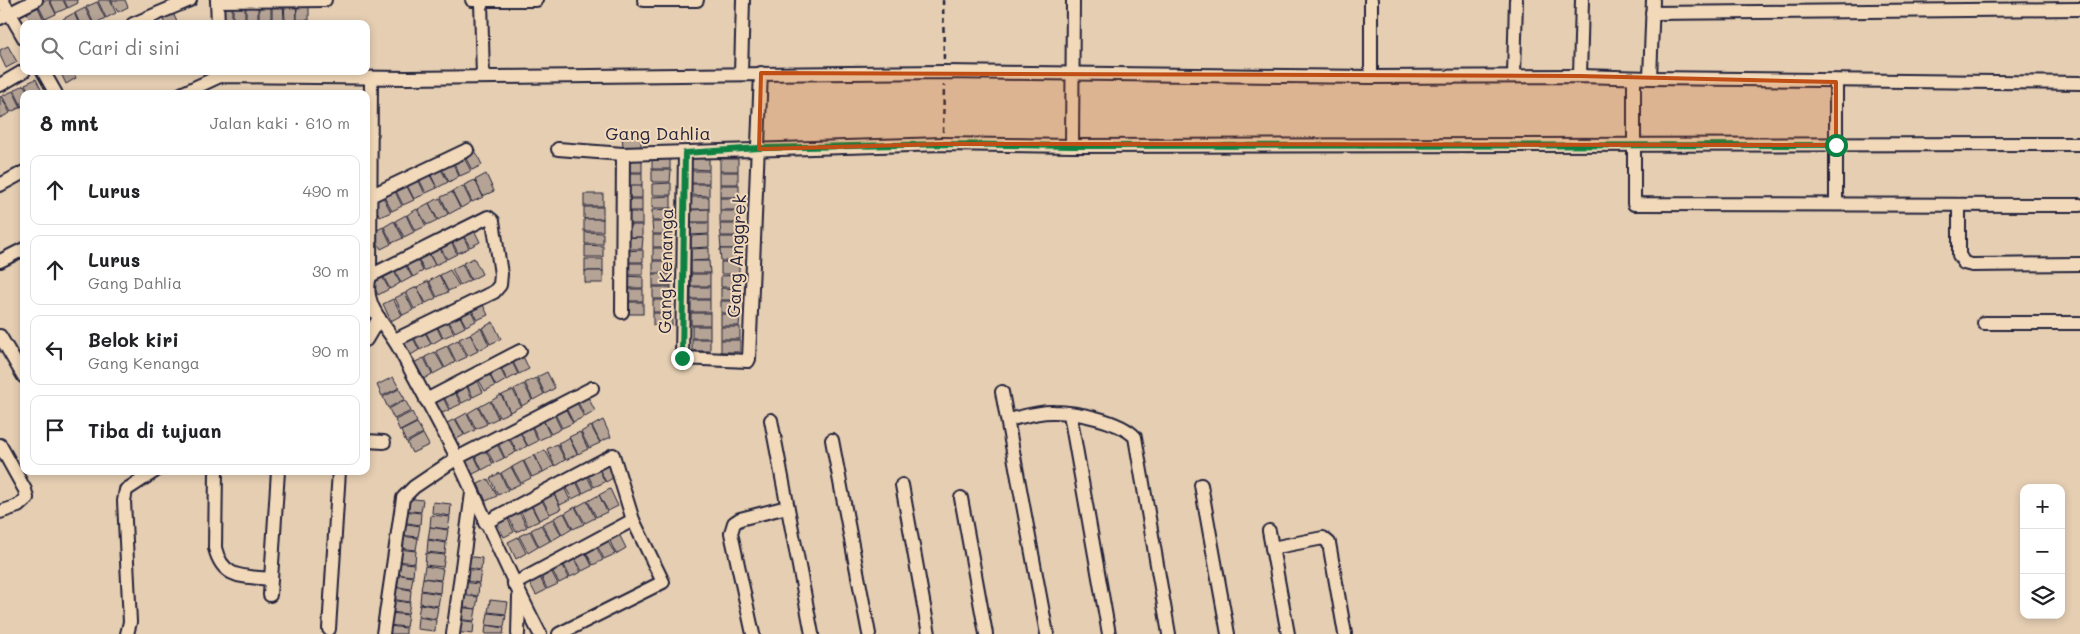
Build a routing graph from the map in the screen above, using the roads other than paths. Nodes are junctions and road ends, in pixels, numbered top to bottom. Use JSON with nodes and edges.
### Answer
{"nodes":[{"id":1,"x":2,"y":0,"type":"edge"},
{"id":2,"x":36,"y":0,"type":"edge"},
{"id":3,"x":190,"y":0,"type":"edge"},
{"id":4,"x":324,"y":0,"type":"edge"},
{"id":5,"x":536,"y":0,"type":"edge"},
{"id":6,"x":644,"y":0,"type":"edge"},
{"id":7,"x":677,"y":0,"type":"edge"},
{"id":8,"x":697,"y":0,"type":"edge"},
{"id":9,"x":743,"y":0,"type":"edge"},
{"id":10,"x":1073,"y":0,"type":"edge"},
{"id":11,"x":1371,"y":0,"type":"edge"},
{"id":12,"x":1516,"y":0,"type":"edge"},
{"id":13,"x":1582,"y":0,"type":"edge"},
{"id":14,"x":217,"y":1,"type":"edge"},
{"id":15,"x":477,"y":1,"type":"edge"},
{"id":16,"x":495,"y":1,"type":"edge"},
{"id":17,"x":1652,"y":6,"type":"edge"},
{"id":18,"x":2080,"y":9,"type":"edge"},
{"id":19,"x":5,"y":16,"type":"edge"},
{"id":20,"x":142,"y":20,"type":"edge"},
{"id":21,"x":218,"y":20,"type":"edge"},
{"id":22,"x":20,"y":33,"type":"edge"},
{"id":23,"x":20,"y":73,"type":"edge"},
{"id":24,"x":741,"y":73,"type":"junction"},
{"id":25,"x":761,"y":73,"type":"junction"},
{"id":26,"x":1073,"y":74,"type":"junction"},
{"id":27,"x":45,"y":75,"type":"edge"},
{"id":28,"x":218,"y":75,"type":"edge"},
{"id":29,"x":258,"y":75,"type":"edge"},
{"id":30,"x":1514,"y":76,"type":"junction"},
{"id":31,"x":1580,"y":76,"type":"junction"},
{"id":32,"x":483,"y":77,"type":"junction"},
{"id":33,"x":1371,"y":77,"type":"junction"},
{"id":34,"x":371,"y":78,"type":"junction"},
{"id":35,"x":1634,"y":78,"type":"junction"},
{"id":36,"x":1650,"y":78,"type":"junction"},
{"id":37,"x":1836,"y":82,"type":"junction"},
{"id":38,"x":2080,"y":84,"type":"edge"},
{"id":39,"x":0,"y":85,"type":"edge"},
{"id":40,"x":54,"y":90,"type":"edge"},
{"id":41,"x":189,"y":90,"type":"edge"},
{"id":42,"x":370,"y":113,"type":"edge"},
{"id":43,"x":2080,"y":144,"type":"edge"},
{"id":44,"x":1634,"y":145,"type":"junction"},
{"id":45,"x":1836,"y":145,"type":"junction"},
{"id":46,"x":1072,"y":146,"type":"junction"},
{"id":47,"x":759,"y":148,"type":"junction"},
{"id":48,"x":558,"y":149,"type":"dead end"},
{"id":49,"x":467,"y":150,"type":"dead end"},
{"id":50,"x":685,"y":153,"type":"junction"},
{"id":51,"x":623,"y":154,"type":"junction"},
{"id":52,"x":20,"y":174,"type":"edge"},
{"id":53,"x":0,"y":186,"type":"edge"},
{"id":54,"x":370,"y":197,"type":"edge"},
{"id":55,"x":1836,"y":204,"type":"junction"},
{"id":56,"x":1959,"y":204,"type":"junction"},
{"id":57,"x":2080,"y":204,"type":"edge"},
{"id":58,"x":20,"y":251,"type":"edge"},
{"id":59,"x":0,"y":261,"type":"edge"},
{"id":60,"x":2080,"y":264,"type":"edge"},
{"id":61,"x":370,"y":276,"type":"edge"},
{"id":62,"x":370,"y":300,"type":"edge"},
{"id":63,"x":622,"y":312,"type":"dead end"},
{"id":64,"x":379,"y":318,"type":"junction"},
{"id":65,"x":1984,"y":322,"type":"dead end"},
{"id":66,"x":2080,"y":323,"type":"edge"},
{"id":67,"x":370,"y":333,"type":"edge"},
{"id":68,"x":0,"y":336,"type":"edge"},
{"id":69,"x":395,"y":340,"type":"junction"},
{"id":70,"x":520,"y":351,"type":"dead end"},
{"id":71,"x":744,"y":362,"type":"joint"},
{"id":72,"x":20,"y":370,"type":"edge"},
{"id":73,"x":592,"y":388,"type":"dead end"},
{"id":74,"x":1002,"y":392,"type":"dead end"},
{"id":75,"x":426,"y":400,"type":"junction"},
{"id":76,"x":1070,"y":414,"type":"junction"},
{"id":77,"x":771,"y":420,"type":"dead end"},
{"id":78,"x":1008,"y":420,"type":"junction"},
{"id":79,"x":832,"y":440,"type":"dead end"},
{"id":80,"x":370,"y":441,"type":"edge"},
{"id":81,"x":384,"y":442,"type":"dead end"},
{"id":82,"x":0,"y":445,"type":"edge"},
{"id":83,"x":456,"y":458,"type":"junction"},
{"id":84,"x":149,"y":475,"type":"edge"},
{"id":85,"x":216,"y":475,"type":"edge"},
{"id":86,"x":278,"y":475,"type":"edge"},
{"id":87,"x":339,"y":475,"type":"edge"},
{"id":88,"x":902,"y":485,"type":"dead end"},
{"id":89,"x":1201,"y":485,"type":"dead end"},
{"id":90,"x":472,"y":492,"type":"junction"},
{"id":91,"x":961,"y":498,"type":"dead end"},
{"id":92,"x":787,"y":507,"type":"junction"},
{"id":93,"x":0,"y":512,"type":"edge"},
{"id":94,"x":633,"y":520,"type":"junction"},
{"id":95,"x":486,"y":523,"type":"junction"},
{"id":96,"x":1269,"y":531,"type":"dead end"},
{"id":97,"x":1272,"y":548,"type":"junction"},
{"id":98,"x":271,"y":579,"type":"junction"},
{"id":99,"x":517,"y":590,"type":"junction"},
{"id":100,"x":270,"y":595,"type":"dead end"},
{"id":101,"x":329,"y":629,"type":"dead end"},
{"id":102,"x":127,"y":634,"type":"edge"},
{"id":103,"x":382,"y":634,"type":"edge"},
{"id":104,"x":453,"y":634,"type":"edge"},
{"id":105,"x":518,"y":634,"type":"edge"},
{"id":106,"x":540,"y":634,"type":"edge"},
{"id":107,"x":559,"y":634,"type":"edge"},
{"id":108,"x":753,"y":634,"type":"edge"},
{"id":109,"x":812,"y":634,"type":"edge"},
{"id":110,"x":869,"y":634,"type":"edge"},
{"id":111,"x":929,"y":634,"type":"edge"},
{"id":112,"x":986,"y":634,"type":"edge"},
{"id":113,"x":1047,"y":634,"type":"edge"},
{"id":114,"x":1109,"y":634,"type":"edge"},
{"id":115,"x":1169,"y":634,"type":"edge"},
{"id":116,"x":1228,"y":634,"type":"edge"},
{"id":117,"x":1288,"y":634,"type":"edge"},
{"id":118,"x":1345,"y":634,"type":"edge"}],
"edges":[{"from":1,"to":19,"type":"street"},
{"from":2,"to":19,"type":"street"},
{"from":3,"to":20,"type":"street"},
{"from":4,"to":14,"type":"street"},
{"from":5,"to":16,"type":"street"},
{"from":6,"to":7,"type":"street"},
{"from":7,"to":8,"type":"street"},
{"from":9,"to":24,"type":"street"},
{"from":10,"to":26,"type":"street"},
{"from":11,"to":33,"type":"street"},
{"from":12,"to":30,"type":"street"},
{"from":13,"to":31,"type":"street"},
{"from":14,"to":21,"type":"street"},
{"from":15,"to":16,"type":"street"},
{"from":15,"to":32,"type":"street"},
{"from":17,"to":18,"type":"street"},
{"from":17,"to":36,"type":"street"},
{"from":19,"to":22,"type":"street"},
{"from":23,"to":39,"type":"street"},
{"from":24,"to":25,"type":"street"},
{"from":24,"to":32,"type":"street"},
{"from":25,"to":26,"type":"street"},
{"from":25,"to":47,"type":"street"},
{"from":26,"to":33,"type":"street"},
{"from":26,"to":46,"type":"street"},
{"from":27,"to":40,"type":"street"},
{"from":28,"to":41,"type":"street"},
{"from":29,"to":34,"type":"street"},
{"from":30,"to":31,"type":"street"},
{"from":30,"to":33,"type":"street"},
{"from":31,"to":35,"type":"street"},
{"from":32,"to":34,"type":"street"},
{"from":34,"to":42,"type":"street"},
{"from":35,"to":36,"type":"street"},
{"from":35,"to":44,"type":"street"},
{"from":36,"to":37,"type":"street"},
{"from":37,"to":38,"type":"street"},
{"from":37,"to":45,"type":"street"},
{"from":43,"to":45,"type":"street","name":"Gang Dahlia"},
{"from":44,"to":45,"type":"street","name":"Gang Dahlia"},
{"from":44,"to":46,"type":"street","name":"Gang Dahlia"},
{"from":44,"to":55,"type":"street"},
{"from":45,"to":55,"type":"street"},
{"from":46,"to":47,"type":"street","name":"Gang Dahlia"},
{"from":47,"to":50,"type":"street","name":"Gang Dahlia"},
{"from":47,"to":71,"type":"street","name":"Gang Anggrek"},
{"from":48,"to":51,"type":"street","name":"Gang Dahlia"},
{"from":49,"to":54,"type":"street"},
{"from":50,"to":51,"type":"street","name":"Gang Dahlia"},
{"from":50,"to":71,"type":"street","name":"Gang Kenanga"},
{"from":51,"to":63,"type":"street"},
{"from":52,"to":53,"type":"street"},
{"from":55,"to":56,"type":"street"},
{"from":56,"to":57,"type":"street"},
{"from":56,"to":60,"type":"street"},
{"from":58,"to":59,"type":"street"},
{"from":61,"to":69,"type":"street"},
{"from":62,"to":64,"type":"street"},
{"from":64,"to":67,"type":"street"},
{"from":64,"to":69,"type":"street"},
{"from":65,"to":66,"type":"street"},
{"from":68,"to":72,"type":"street"},
{"from":69,"to":75,"type":"street"},
{"from":70,"to":75,"type":"street"},
{"from":73,"to":83,"type":"street"},
{"from":74,"to":78,"type":"street"},
{"from":75,"to":83,"type":"street"},
{"from":76,"to":78,"type":"street"},
{"from":76,"to":114,"type":"street"},
{"from":76,"to":115,"type":"street"},
{"from":77,"to":92,"type":"street"},
{"from":78,"to":113,"type":"street"},
{"from":79,"to":110,"type":"street"},
{"from":80,"to":81,"type":"street"},
{"from":82,"to":93,"type":"street"},
{"from":83,"to":90,"type":"street"},
{"from":83,"to":103,"type":"street"},
{"from":84,"to":102,"type":"street"},
{"from":85,"to":98,"type":"street"},
{"from":86,"to":98,"type":"street"},
{"from":87,"to":101,"type":"street"},
{"from":88,"to":111,"type":"street"},
{"from":89,"to":116,"type":"street"},
{"from":90,"to":95,"type":"street"},
{"from":90,"to":104,"type":"street"},
{"from":91,"to":112,"type":"street"},
{"from":92,"to":108,"type":"street"},
{"from":92,"to":109,"type":"street"},
{"from":94,"to":95,"type":"street"},
{"from":94,"to":99,"type":"street"},
{"from":94,"to":107,"type":"street"},
{"from":95,"to":99,"type":"street"},
{"from":96,"to":97,"type":"street"},
{"from":97,"to":117,"type":"street"},
{"from":97,"to":118,"type":"street"},
{"from":98,"to":100,"type":"street"},
{"from":99,"to":105,"type":"street"},
{"from":99,"to":106,"type":"street"}]}
